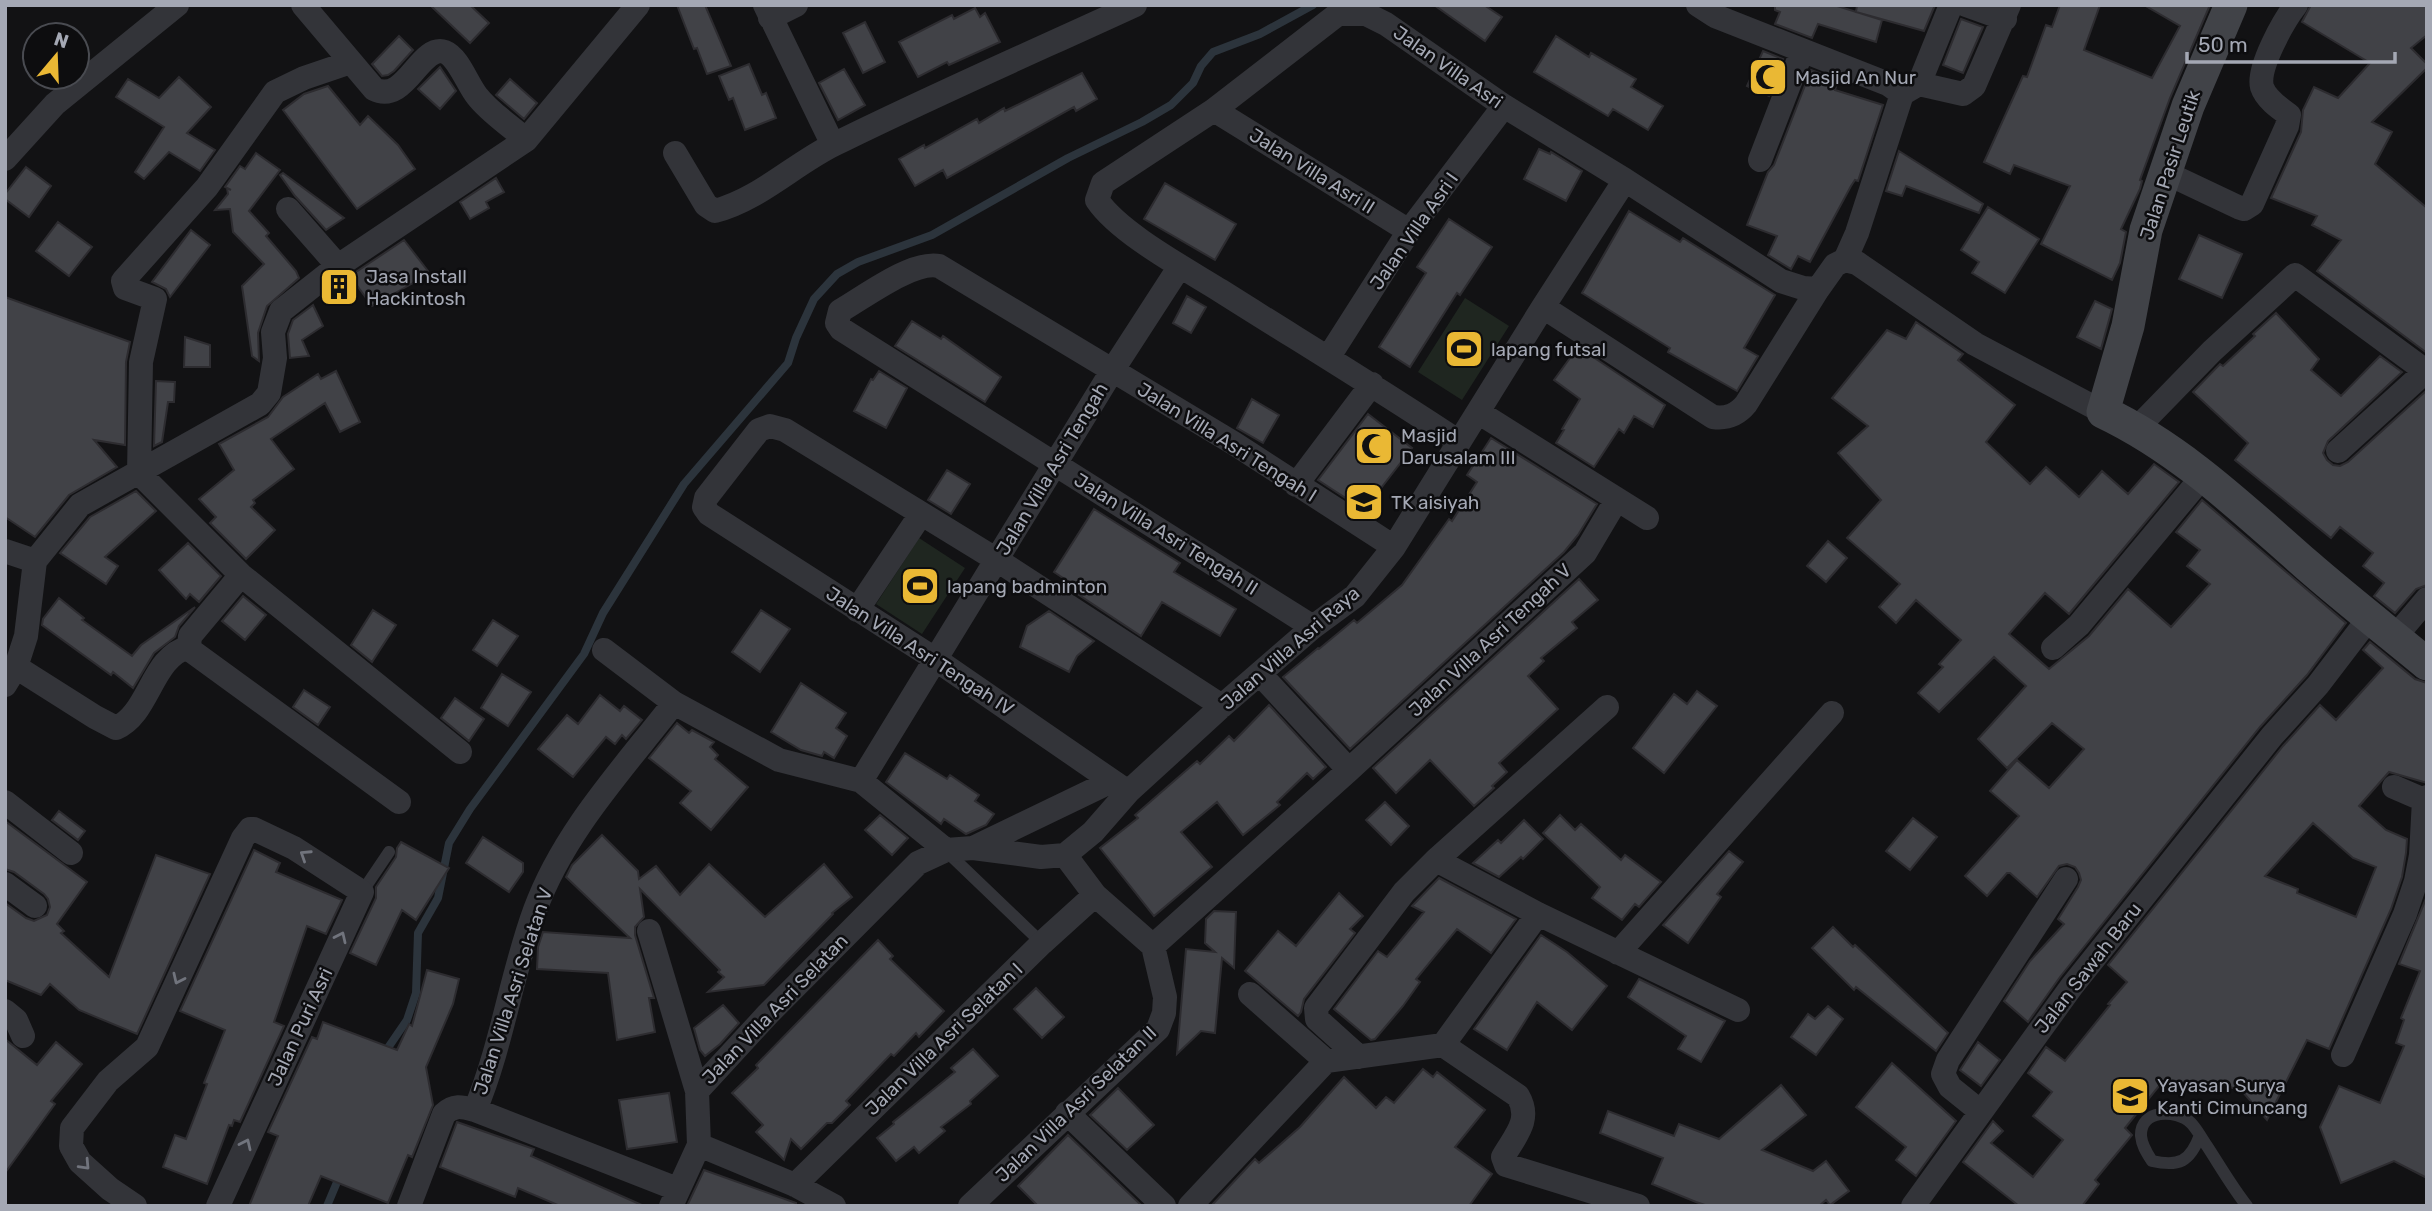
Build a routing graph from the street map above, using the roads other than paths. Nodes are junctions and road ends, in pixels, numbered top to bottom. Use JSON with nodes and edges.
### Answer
{"nodes":[{"id":1,"x":177,"y":5,"type":"edge"},
{"id":2,"x":303,"y":5,"type":"edge"},
{"id":3,"x":638,"y":5,"type":"edge"},
{"id":4,"x":796,"y":5,"type":"edge"},
{"id":5,"x":1135,"y":5,"type":"edge"},
{"id":6,"x":1698,"y":5,"type":"edge"},
{"id":7,"x":1951,"y":5,"type":"edge"},
{"id":8,"x":1966,"y":5,"type":"edge"},
{"id":9,"x":2231,"y":5,"type":"edge"},
{"id":10,"x":2304,"y":6,"type":"edge"},
{"id":11,"x":767,"y":12,"type":"edge"},
{"id":12,"x":2007,"y":12,"type":"edge"},
{"id":13,"x":1802,"y":51,"type":"junction"},
{"id":14,"x":351,"y":62,"type":"junction"},
{"id":15,"x":1910,"y":89,"type":"junction"},
{"id":16,"x":1504,"y":106,"type":"junction"},
{"id":17,"x":1214,"y":110,"type":"junction"},
{"id":18,"x":526,"y":140,"type":"junction"},
{"id":19,"x":833,"y":145,"type":"junction"},
{"id":20,"x":675,"y":153,"type":"dead end"},
{"id":21,"x":5,"y":159,"type":"edge"},
{"id":22,"x":1760,"y":160,"type":"dead end"},
{"id":23,"x":2164,"y":172,"type":"junction"},
{"id":24,"x":1625,"y":180,"type":"junction"},
{"id":25,"x":288,"y":209,"type":"dead end"},
{"id":26,"x":1409,"y":232,"type":"junction"},
{"id":27,"x":1845,"y":260,"type":"junction"},
{"id":28,"x":338,"y":266,"type":"junction"},
{"id":29,"x":1180,"y":266,"type":"junction"},
{"id":30,"x":1818,"y":289,"type":"junction"},
{"id":31,"x":1543,"y":307,"type":"junction"},
{"id":32,"x":841,"y":329,"type":"joint"},
{"id":33,"x":1328,"y":358,"type":"junction"},
{"id":34,"x":1112,"y":371,"type":"junction"},
{"id":35,"x":2426,"y":371,"type":"edge"},
{"id":36,"x":1373,"y":384,"type":"junction"},
{"id":37,"x":1478,"y":412,"type":"junction"},
{"id":38,"x":2104,"y":412,"type":"junction"},
{"id":39,"x":2137,"y":428,"type":"junction"},
{"id":40,"x":1459,"y":442,"type":"junction"},
{"id":41,"x":2338,"y":451,"type":"dead end"},
{"id":42,"x":1055,"y":465,"type":"junction"},
{"id":43,"x":139,"y":473,"type":"junction"},
{"id":44,"x":2203,"y":476,"type":"junction"},
{"id":45,"x":1296,"y":485,"type":"junction"},
{"id":46,"x":1617,"y":499,"type":"junction"},
{"id":47,"x":921,"y":514,"type":"junction"},
{"id":48,"x":1647,"y":518,"type":"dead end"},
{"id":49,"x":1394,"y":547,"type":"junction"},
{"id":50,"x":5,"y":551,"type":"edge"},
{"id":51,"x":997,"y":560,"type":"junction"},
{"id":52,"x":36,"y":561,"type":"junction"},
{"id":53,"x":241,"y":575,"type":"junction"},
{"id":54,"x":2427,"y":599,"type":"edge"},
{"id":55,"x":857,"y":610,"type":"junction"},
{"id":56,"x":2370,"y":617,"type":"junction"},
{"id":57,"x":1313,"y":627,"type":"junction"},
{"id":58,"x":2395,"y":638,"type":"junction"},
{"id":59,"x":189,"y":647,"type":"junction"},
{"id":60,"x":2053,"y":648,"type":"dead end"},
{"id":61,"x":604,"y":650,"type":"dead end"},
{"id":62,"x":934,"y":659,"type":"junction"},
{"id":63,"x":2427,"y":664,"type":"edge"},
{"id":64,"x":1260,"y":674,"type":"junction"},
{"id":65,"x":11,"y":676,"type":"edge"},
{"id":66,"x":674,"y":703,"type":"junction"},
{"id":67,"x":1222,"y":706,"type":"junction"},
{"id":68,"x":1607,"y":707,"type":"dead end"},
{"id":69,"x":1832,"y":713,"type":"dead end"},
{"id":70,"x":460,"y":752,"type":"dead end"},
{"id":71,"x":1349,"y":771,"type":"junction"},
{"id":72,"x":861,"y":781,"type":"junction"},
{"id":73,"x":1120,"y":787,"type":"junction"},
{"id":74,"x":2394,"y":787,"type":"dead end"},
{"id":75,"x":2425,"y":798,"type":"edge"},
{"id":76,"x":5,"y":802,"type":"edge"},
{"id":77,"x":398,"y":802,"type":"dead end"},
{"id":78,"x":973,"y":848,"type":"junction"},
{"id":79,"x":946,"y":850,"type":"junction"},
{"id":80,"x":389,"y":852,"type":"dead end"},
{"id":81,"x":71,"y":853,"type":"dead end"},
{"id":82,"x":1065,"y":855,"type":"junction"},
{"id":83,"x":1436,"y":860,"type":"junction"},
{"id":84,"x":2066,"y":878,"type":"dead end"},
{"id":85,"x":5,"y":884,"type":"edge"},
{"id":86,"x":362,"y":892,"type":"junction"},
{"id":87,"x":1095,"y":895,"type":"junction"},
{"id":88,"x":35,"y":906,"type":"dead end"},
{"id":89,"x":1538,"y":914,"type":"junction"},
{"id":90,"x":649,"y":931,"type":"dead end"},
{"id":91,"x":1042,"y":943,"type":"junction"},
{"id":92,"x":1153,"y":946,"type":"junction"},
{"id":93,"x":1618,"y":954,"type":"junction"},
{"id":94,"x":1250,"y":994,"type":"dead end"},
{"id":95,"x":1738,"y":1010,"type":"dead end"},
{"id":96,"x":5,"y":1011,"type":"edge"},
{"id":97,"x":23,"y":1035,"type":"dead end"},
{"id":98,"x":1443,"y":1045,"type":"junction"},
{"id":99,"x":2343,"y":1055,"type":"dead end"},
{"id":100,"x":1359,"y":1057,"type":"junction"},
{"id":101,"x":1326,"y":1061,"type":"junction"},
{"id":102,"x":698,"y":1103,"type":"junction"},
{"id":103,"x":475,"y":1110,"type":"junction"},
{"id":104,"x":1981,"y":1112,"type":"junction"},
{"id":105,"x":1067,"y":1113,"type":"junction"},
{"id":106,"x":2200,"y":1135,"type":"junction"},
{"id":107,"x":699,"y":1145,"type":"junction"},
{"id":108,"x":748,"y":1165,"type":"junction"},
{"id":109,"x":795,"y":1185,"type":"junction"},
{"id":110,"x":674,"y":1198,"type":"edge"},
{"id":111,"x":1923,"y":1202,"type":"edge"},
{"id":112,"x":135,"y":1206,"type":"edge"},
{"id":113,"x":218,"y":1206,"type":"edge"},
{"id":114,"x":410,"y":1206,"type":"edge"},
{"id":115,"x":834,"y":1206,"type":"edge"},
{"id":116,"x":970,"y":1206,"type":"edge"},
{"id":117,"x":1164,"y":1206,"type":"edge"},
{"id":118,"x":1189,"y":1206,"type":"edge"},
{"id":119,"x":1638,"y":1206,"type":"edge"},
{"id":120,"x":2247,"y":1206,"type":"edge"}],
"edges":[{"from":1,"to":21,"type":"street"},
{"from":2,"to":14,"type":"street"},
{"from":3,"to":18,"type":"street"},
{"from":4,"to":11,"type":"street"},
{"from":5,"to":19,"type":"street"},
{"from":6,"to":13,"type":"street"},
{"from":7,"to":15,"type":"street"},
{"from":8,"to":12,"type":"street"},
{"from":9,"to":23,"type":"street","name":"Jalan Pasir Leutik"},
{"from":10,"to":23,"type":"street"},
{"from":11,"to":19,"type":"street"},
{"from":12,"to":15,"type":"street"},
{"from":13,"to":15,"type":"street"},
{"from":13,"to":22,"type":"street"},
{"from":14,"to":18,"type":"street"},
{"from":14,"to":43,"type":"street"},
{"from":15,"to":27,"type":"street"},
{"from":16,"to":17,"type":"street","name":"Jalan Villa Asri"},
{"from":16,"to":24,"type":"street","name":"Jalan Villa Asri"},
{"from":16,"to":26,"type":"street","name":"Jalan Villa Asri I"},
{"from":17,"to":26,"type":"street","name":"Jalan Villa Asri II"},
{"from":17,"to":29,"type":"street","name":"Jalan Villa Asri"},
{"from":18,"to":28,"type":"street"},
{"from":19,"to":20,"type":"street"},
{"from":23,"to":38,"type":"street","name":"Jalan Pasir Leutik"},
{"from":24,"to":30,"type":"street","name":"Jalan Villa Asri"},
{"from":24,"to":31,"type":"street","name":"Jalan Villa Asri Raya"},
{"from":25,"to":28,"type":"street"},
{"from":26,"to":33,"type":"street","name":"Jalan Villa Asri I"},
{"from":27,"to":30,"type":"street"},
{"from":27,"to":38,"type":"street"},
{"from":28,"to":43,"type":"street"},
{"from":29,"to":33,"type":"street"},
{"from":29,"to":34,"type":"street","name":"Jalan Villa Asri Tengah"},
{"from":30,"to":31,"type":"street"},
{"from":31,"to":37,"type":"street","name":"Jalan Villa Asri Raya"},
{"from":32,"to":34,"type":"street","name":"Jalan Villa Asri Tengah I"},
{"from":32,"to":42,"type":"street","name":"Jalan Villa Asri Tengah II"},
{"from":33,"to":36,"type":"street"},
{"from":34,"to":42,"type":"street","name":"Jalan Villa Asri Tengah"},
{"from":34,"to":45,"type":"street","name":"Jalan Villa Asri Tengah I"},
{"from":35,"to":39,"type":"street"},
{"from":35,"to":41,"type":"street"},
{"from":36,"to":40,"type":"street"},
{"from":36,"to":45,"type":"street"},
{"from":37,"to":40,"type":"street","name":"Jalan Villa Asri Raya"},
{"from":37,"to":46,"type":"street"},
{"from":38,"to":39,"type":"street"},
{"from":39,"to":44,"type":"street"},
{"from":40,"to":49,"type":"street","name":"Jalan Villa Asri Raya"},
{"from":42,"to":51,"type":"street","name":"Jalan Villa Asri Tengah"},
{"from":42,"to":57,"type":"street","name":"Jalan Villa Asri Tengah II"},
{"from":43,"to":52,"type":"street"},
{"from":43,"to":53,"type":"street"},
{"from":44,"to":56,"type":"street"},
{"from":44,"to":60,"type":"street"},
{"from":45,"to":49,"type":"street","name":"Jalan Villa Asri Tengah I"},
{"from":46,"to":48,"type":"street"},
{"from":46,"to":71,"type":"street","name":"Jalan Villa Asri Tengah V"},
{"from":47,"to":51,"type":"street"},
{"from":47,"to":55,"type":"street"},
{"from":47,"to":55,"type":"street","name":"Jalan Villa Asri Tengah IV"},
{"from":49,"to":57,"type":"street","name":"Jalan Villa Asri Raya"},
{"from":50,"to":52,"type":"street"},
{"from":51,"to":62,"type":"street","name":"Jalan Villa Asri Tengah"},
{"from":51,"to":67,"type":"street"},
{"from":52,"to":65,"type":"street"},
{"from":53,"to":59,"type":"street"},
{"from":53,"to":70,"type":"street"},
{"from":54,"to":58,"type":"street"},
{"from":55,"to":62,"type":"street","name":"Jalan Villa Asri Tengah IV"},
{"from":56,"to":58,"type":"street"},
{"from":56,"to":104,"type":"street","name":"Jalan Sawah Baru"},
{"from":57,"to":64,"type":"street","name":"Jalan Villa Asri Raya"},
{"from":58,"to":63,"type":"street"},
{"from":59,"to":65,"type":"street"},
{"from":59,"to":77,"type":"street"},
{"from":61,"to":66,"type":"street"},
{"from":62,"to":72,"type":"street","name":"Jalan Villa Asri Tengah"},
{"from":62,"to":73,"type":"street","name":"Jalan Villa Asri Tengah IV"},
{"from":64,"to":67,"type":"street","name":"Jalan Villa Asri Raya"},
{"from":64,"to":71,"type":"street"},
{"from":66,"to":72,"type":"street"},
{"from":66,"to":103,"type":"street","name":"Jalan Villa Asri Selatan V"},
{"from":67,"to":73,"type":"street","name":"Jalan Villa Asri Raya"},
{"from":68,"to":83,"type":"street"},
{"from":69,"to":93,"type":"street"},
{"from":71,"to":92,"type":"street","name":"Jalan Villa Asri Tengah V"},
{"from":72,"to":79,"type":"street"},
{"from":73,"to":78,"type":"street"},
{"from":73,"to":82,"type":"street","name":"Jalan Villa Asri Raya"},
{"from":74,"to":75,"type":"street"},
{"from":75,"to":99,"type":"street"},
{"from":76,"to":81,"type":"street"},
{"from":78,"to":79,"type":"street"},
{"from":78,"to":82,"type":"street"},
{"from":79,"to":91,"type":"lane"},
{"from":79,"to":102,"type":"street","name":"Jalan Villa Asri Selatan"},
{"from":80,"to":86,"type":"lane","name":"Jalan Puri Asri"},
{"from":82,"to":87,"type":"street"},
{"from":83,"to":89,"type":"street"},
{"from":83,"to":100,"type":"street"},
{"from":84,"to":104,"type":"street"},
{"from":85,"to":88,"type":"street"},
{"from":86,"to":112,"type":"street","one_way":true},
{"from":113,"to":86,"type":"street","name":"Jalan Puri Asri","one_way":true},
{"from":87,"to":91,"type":"street","name":"Jalan Villa Asri Selatan I"},
{"from":87,"to":92,"type":"street"},
{"from":89,"to":93,"type":"street"},
{"from":89,"to":98,"type":"street"},
{"from":90,"to":102,"type":"street"},
{"from":91,"to":109,"type":"street","name":"Jalan Villa Asri Selatan I"},
{"from":92,"to":105,"type":"street","name":"Jalan Villa Asri Selatan II"},
{"from":93,"to":95,"type":"street"},
{"from":94,"to":101,"type":"street"},
{"from":96,"to":97,"type":"street"},
{"from":98,"to":100,"type":"street"},
{"from":98,"to":119,"type":"street"},
{"from":100,"to":101,"type":"street"},
{"from":101,"to":118,"type":"street"},
{"from":102,"to":107,"type":"street"},
{"from":102,"to":108,"type":"street"},
{"from":103,"to":110,"type":"street"},
{"from":103,"to":114,"type":"street"},
{"from":104,"to":111,"type":"street","name":"Jalan Sawah Baru"},
{"from":105,"to":116,"type":"street","name":"Jalan Villa Asri Selatan II"},
{"from":105,"to":117,"type":"street"},
{"from":106,"to":106,"type":"lane"},
{"from":106,"to":120,"type":"lane"},
{"from":107,"to":108,"type":"street"},
{"from":107,"to":110,"type":"street"},
{"from":108,"to":109,"type":"street"},
{"from":109,"to":115,"type":"street"}]}
